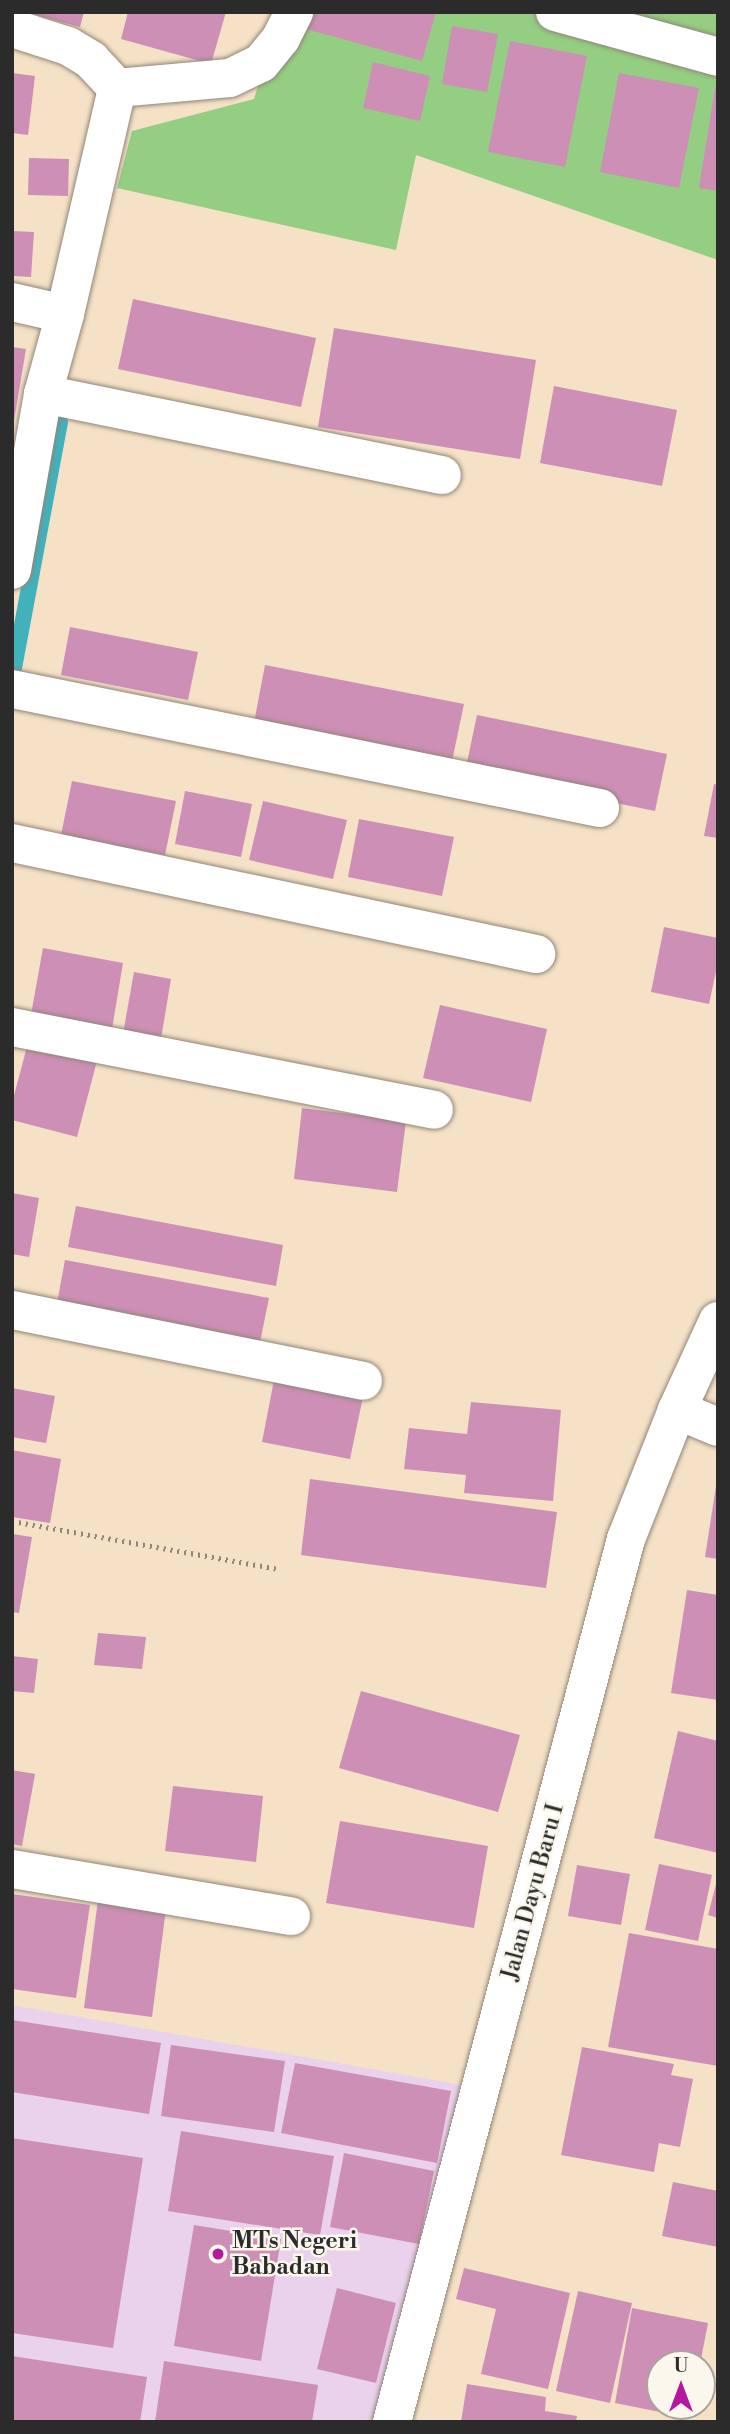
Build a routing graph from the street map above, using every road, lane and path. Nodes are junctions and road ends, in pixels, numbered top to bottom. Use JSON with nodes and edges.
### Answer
{"nodes":[{"id":1,"x":293,"y":12,"type":"edge"},
{"id":2,"x":555,"y":12,"type":"edge"},
{"id":3,"x":12,"y":28,"type":"edge"},
{"id":4,"x":718,"y":57,"type":"edge"},
{"id":5,"x":117,"y":88,"type":"junction"},
{"id":6,"x":12,"y":302,"type":"edge"},
{"id":7,"x":65,"y":314,"type":"junction"},
{"id":8,"x":43,"y":394,"type":"junction"},
{"id":9,"x":442,"y":475,"type":"dead end"},
{"id":10,"x":12,"y":569,"type":"edge"},
{"id":11,"x":12,"y":689,"type":"edge"},
{"id":12,"x":600,"y":808,"type":"dead end"},
{"id":13,"x":12,"y":843,"type":"edge"},
{"id":14,"x":536,"y":954,"type":"dead end"},
{"id":15,"x":12,"y":1027,"type":"edge"},
{"id":16,"x":434,"y":1110,"type":"dead end"},
{"id":17,"x":12,"y":1310,"type":"edge"},
{"id":18,"x":718,"y":1321,"type":"edge"},
{"id":19,"x":363,"y":1381,"type":"dead end"},
{"id":20,"x":677,"y":1410,"type":"junction"},
{"id":21,"x":718,"y":1427,"type":"edge"},
{"id":22,"x":12,"y":1521,"type":"edge"},
{"id":23,"x":279,"y":1569,"type":"dead end"},
{"id":24,"x":12,"y":1869,"type":"edge"},
{"id":25,"x":291,"y":1916,"type":"dead end"},
{"id":26,"x":392,"y":2422,"type":"edge"}],
"edges":[{"from":1,"to":5,"type":"street"},
{"from":2,"to":4,"type":"street"},
{"from":3,"to":5,"type":"street"},
{"from":5,"to":7,"type":"street"},
{"from":6,"to":7,"type":"street"},
{"from":7,"to":8,"type":"street"},
{"from":8,"to":9,"type":"street"},
{"from":8,"to":10,"type":"street"},
{"from":11,"to":12,"type":"street"},
{"from":13,"to":14,"type":"street"},
{"from":15,"to":16,"type":"street"},
{"from":17,"to":19,"type":"street"},
{"from":18,"to":20,"type":"street","name":"Jalan Dayu Baru I"},
{"from":20,"to":21,"type":"street"},
{"from":20,"to":26,"type":"street","name":"Jalan Dayu Baru I"},
{"from":22,"to":23,"type":"path"},
{"from":24,"to":25,"type":"street"}]}
